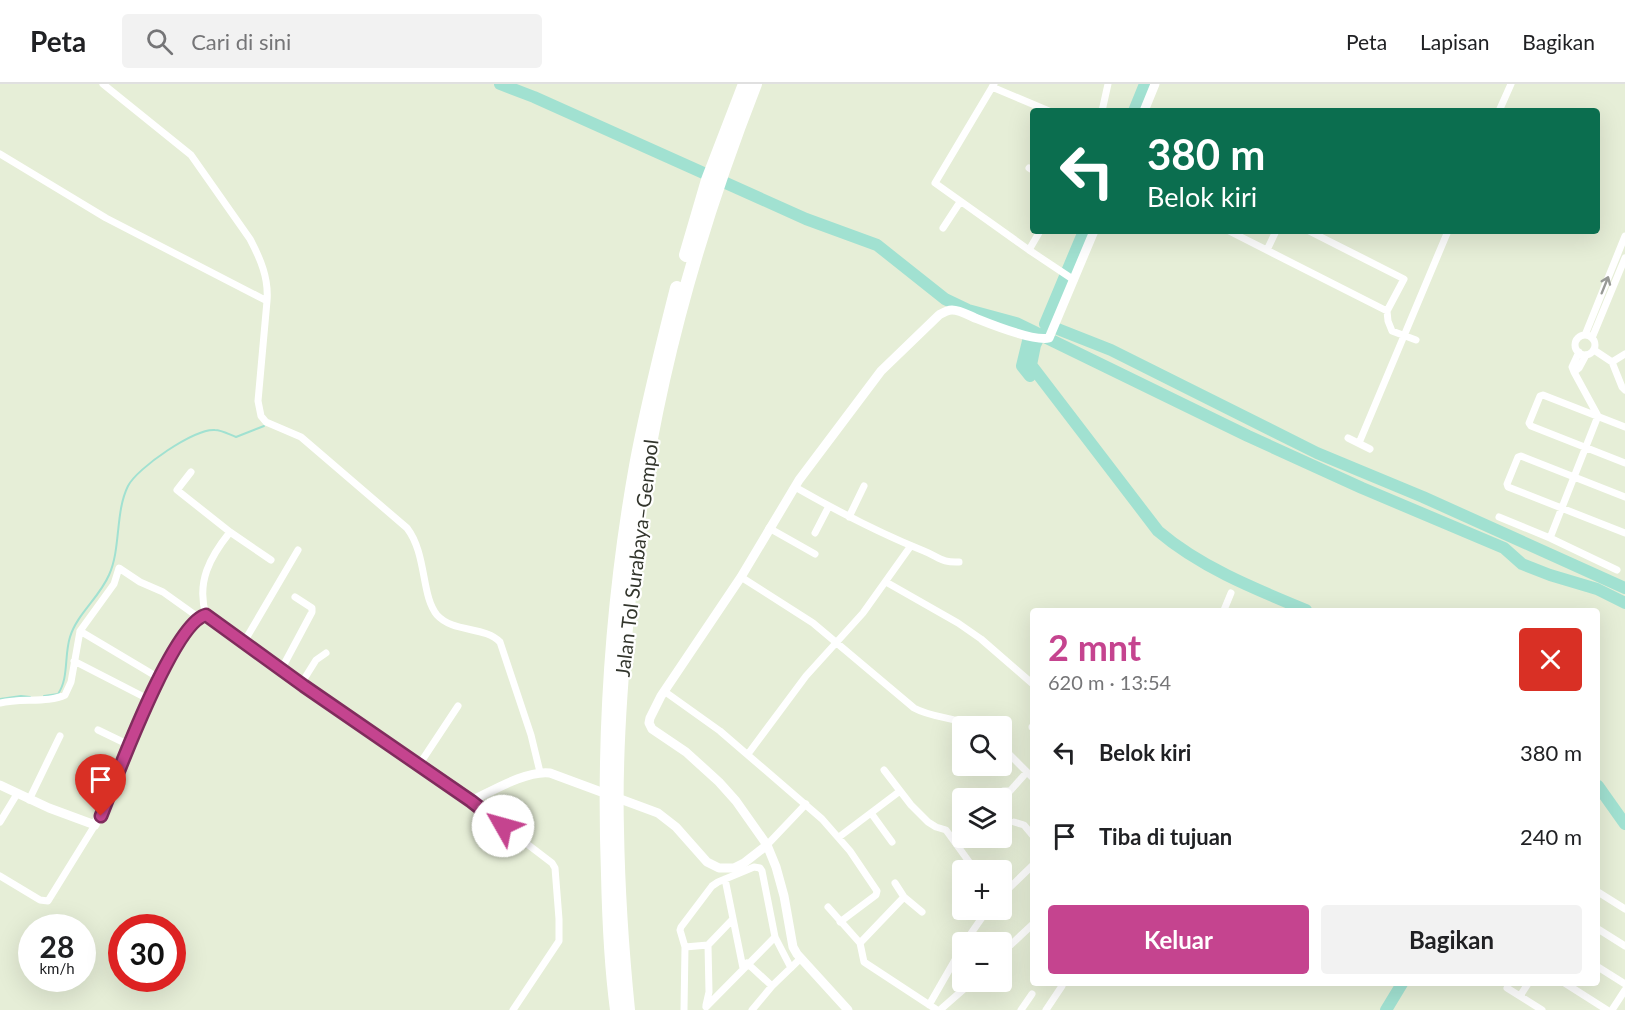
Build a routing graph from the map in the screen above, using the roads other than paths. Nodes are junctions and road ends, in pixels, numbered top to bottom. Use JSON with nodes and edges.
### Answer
{"nodes":[{"id":1,"x":103,"y":84,"type":"edge"},
{"id":2,"x":745,"y":84,"type":"edge"},
{"id":3,"x":755,"y":84,"type":"edge"},
{"id":4,"x":1108,"y":84,"type":"edge"},
{"id":5,"x":1155,"y":84,"type":"edge"},
{"id":6,"x":1511,"y":84,"type":"edge"},
{"id":7,"x":993,"y":85,"type":"edge"},
{"id":8,"x":1042,"y":108,"type":"edge"},
{"id":9,"x":1103,"y":108,"type":"edge"},
{"id":10,"x":1145,"y":108,"type":"edge"},
{"id":11,"x":1500,"y":108,"type":"edge"},
{"id":12,"x":0,"y":154,"type":"edge"},
{"id":13,"x":715,"y":177,"type":"junction"},
{"id":14,"x":960,"y":202,"type":"junction"},
{"id":15,"x":943,"y":228,"type":"dead end"},
{"id":16,"x":1038,"y":234,"type":"edge"},
{"id":17,"x":1092,"y":234,"type":"edge"},
{"id":18,"x":1235,"y":234,"type":"edge"},
{"id":19,"x":1275,"y":234,"type":"edge"},
{"id":20,"x":1315,"y":234,"type":"edge"},
{"id":21,"x":1447,"y":234,"type":"edge"},
{"id":22,"x":1625,"y":236,"type":"edge"},
{"id":23,"x":1029,"y":250,"type":"junction"},
{"id":24,"x":1267,"y":250,"type":"junction"},
{"id":25,"x":1625,"y":258,"type":"edge"},
{"id":26,"x":1069,"y":278,"type":"junction"},
{"id":27,"x":265,"y":300,"type":"junction"},
{"id":28,"x":1388,"y":311,"type":"junction"},
{"id":29,"x":1405,"y":336,"type":"junction"},
{"id":30,"x":1588,"y":337,"type":"junction"},
{"id":31,"x":1416,"y":340,"type":"dead end"},
{"id":32,"x":1594,"y":350,"type":"junction"},
{"id":33,"x":1582,"y":354,"type":"junction"},
{"id":34,"x":1625,"y":354,"type":"edge"},
{"id":35,"x":1612,"y":362,"type":"junction"},
{"id":36,"x":1625,"y":390,"type":"edge"},
{"id":37,"x":1588,"y":396,"type":"junction"},
{"id":38,"x":1579,"y":409,"type":"junction"},
{"id":39,"x":1598,"y":416,"type":"junction"},
{"id":40,"x":1625,"y":427,"type":"edge"},
{"id":41,"x":1348,"y":438,"type":"dead end"},
{"id":42,"x":1359,"y":443,"type":"junction"},
{"id":43,"x":1586,"y":447,"type":"junction"},
{"id":44,"x":1370,"y":449,"type":"dead end"},
{"id":45,"x":1625,"y":463,"type":"edge"},
{"id":46,"x":191,"y":472,"type":"dead end"},
{"id":47,"x":1575,"y":477,"type":"junction"},
{"id":48,"x":795,"y":486,"type":"junction"},
{"id":49,"x":864,"y":486,"type":"dead end"},
{"id":50,"x":1625,"y":497,"type":"edge"},
{"id":51,"x":829,"y":506,"type":"junction"},
{"id":52,"x":1562,"y":508,"type":"junction"},
{"id":53,"x":849,"y":517,"type":"junction"},
{"id":54,"x":1498,"y":517,"type":"dead end"},
{"id":55,"x":769,"y":528,"type":"junction"},
{"id":56,"x":232,"y":532,"type":"junction"},
{"id":57,"x":815,"y":533,"type":"dead end"},
{"id":58,"x":1625,"y":533,"type":"edge"},
{"id":59,"x":1550,"y":538,"type":"junction"},
{"id":60,"x":910,"y":547,"type":"junction"},
{"id":61,"x":298,"y":550,"type":"dead end"},
{"id":62,"x":815,"y":554,"type":"dead end"},
{"id":63,"x":272,"y":560,"type":"dead end"},
{"id":64,"x":959,"y":562,"type":"dead end"},
{"id":65,"x":1617,"y":570,"type":"dead end"},
{"id":66,"x":741,"y":577,"type":"junction"},
{"id":67,"x":886,"y":582,"type":"junction"},
{"id":68,"x":1231,"y":593,"type":"dead end"},
{"id":69,"x":295,"y":597,"type":"dead end"},
{"id":70,"x":1225,"y":608,"type":"edge"},
{"id":71,"x":202,"y":616,"type":"junction"},
{"id":72,"x":80,"y":631,"type":"junction"},
{"id":73,"x":245,"y":640,"type":"junction"},
{"id":74,"x":837,"y":643,"type":"junction"},
{"id":75,"x":326,"y":653,"type":"dead end"},
{"id":76,"x":74,"y":661,"type":"junction"},
{"id":77,"x":282,"y":670,"type":"junction"},
{"id":78,"x":305,"y":677,"type":"junction"},
{"id":79,"x":159,"y":678,"type":"junction"},
{"id":80,"x":1030,"y":681,"type":"edge"},
{"id":81,"x":664,"y":691,"type":"junction"},
{"id":82,"x":148,"y":699,"type":"junction"},
{"id":83,"x":0,"y":703,"type":"edge"},
{"id":84,"x":458,"y":706,"type":"dead end"},
{"id":85,"x":952,"y":719,"type":"edge"},
{"id":86,"x":98,"y":730,"type":"dead end"},
{"id":87,"x":60,"y":736,"type":"dead end"},
{"id":88,"x":129,"y":745,"type":"junction"},
{"id":89,"x":748,"y":754,"type":"junction"},
{"id":90,"x":1012,"y":757,"type":"edge"},
{"id":91,"x":422,"y":762,"type":"junction"},
{"id":92,"x":884,"y":770,"type":"dead end"},
{"id":93,"x":540,"y":772,"type":"junction"},
{"id":94,"x":1027,"y":772,"type":"junction"},
{"id":95,"x":1030,"y":775,"type":"edge"},
{"id":96,"x":0,"y":785,"type":"edge"},
{"id":97,"x":1012,"y":788,"type":"edge"},
{"id":98,"x":900,"y":791,"type":"junction"},
{"id":99,"x":17,"y":794,"type":"junction"},
{"id":100,"x":29,"y":800,"type":"junction"},
{"id":101,"x":471,"y":801,"type":"junction"},
{"id":102,"x":806,"y":804,"type":"junction"},
{"id":103,"x":871,"y":813,"type":"junction"},
{"id":104,"x":0,"y":822,"type":"edge"},
{"id":105,"x":1014,"y":822,"type":"dead end"},
{"id":106,"x":95,"y":825,"type":"junction"},
{"id":107,"x":1030,"y":832,"type":"edge"},
{"id":108,"x":839,"y":837,"type":"junction"},
{"id":109,"x":892,"y":842,"type":"dead end"},
{"id":110,"x":767,"y":845,"type":"junction"},
{"id":111,"x":968,"y":860,"type":"edge"},
{"id":112,"x":1030,"y":869,"type":"edge"},
{"id":113,"x":0,"y":876,"type":"edge"},
{"id":114,"x":725,"y":879,"type":"junction"},
{"id":115,"x":895,"y":883,"type":"dead end"},
{"id":116,"x":1012,"y":886,"type":"edge"},
{"id":117,"x":1600,"y":893,"type":"edge"},
{"id":118,"x":904,"y":897,"type":"junction"},
{"id":119,"x":828,"y":907,"type":"dead end"},
{"id":120,"x":1625,"y":909,"type":"edge"},
{"id":121,"x":922,"y":912,"type":"dead end"},
{"id":122,"x":732,"y":920,"type":"junction"},
{"id":123,"x":840,"y":922,"type":"junction"},
{"id":124,"x":1030,"y":927,"type":"edge"},
{"id":125,"x":1600,"y":930,"type":"edge"},
{"id":126,"x":775,"y":937,"type":"junction"},
{"id":127,"x":860,"y":943,"type":"junction"},
{"id":128,"x":1012,"y":944,"type":"edge"},
{"id":129,"x":708,"y":945,"type":"junction"},
{"id":130,"x":1625,"y":946,"type":"edge"},
{"id":131,"x":685,"y":947,"type":"junction"},
{"id":132,"x":801,"y":958,"type":"junction"},
{"id":133,"x":745,"y":965,"type":"junction"},
{"id":134,"x":952,"y":965,"type":"edge"},
{"id":135,"x":791,"y":968,"type":"junction"},
{"id":136,"x":1600,"y":968,"type":"edge"},
{"id":137,"x":1625,"y":984,"type":"edge"},
{"id":138,"x":772,"y":986,"type":"junction"},
{"id":139,"x":1062,"y":986,"type":"dead end"},
{"id":140,"x":1526,"y":986,"type":"edge"},
{"id":141,"x":1569,"y":986,"type":"edge"},
{"id":142,"x":1507,"y":988,"type":"dead end"},
{"id":143,"x":960,"y":992,"type":"edge"},
{"id":144,"x":1032,"y":994,"type":"dead end"},
{"id":145,"x":1624,"y":994,"type":"edge"},
{"id":146,"x":1520,"y":996,"type":"junction"},
{"id":147,"x":929,"y":1005,"type":"junction"},
{"id":148,"x":706,"y":1008,"type":"edge"},
{"id":149,"x":513,"y":1010,"type":"edge"},
{"id":150,"x":617,"y":1010,"type":"edge"},
{"id":151,"x":628,"y":1010,"type":"edge"},
{"id":152,"x":684,"y":1010,"type":"edge"},
{"id":153,"x":752,"y":1010,"type":"edge"},
{"id":154,"x":848,"y":1010,"type":"edge"},
{"id":155,"x":938,"y":1010,"type":"edge"},
{"id":156,"x":1021,"y":1010,"type":"edge"},
{"id":157,"x":1046,"y":1010,"type":"edge"},
{"id":158,"x":1542,"y":1010,"type":"edge"},
{"id":159,"x":1607,"y":1010,"type":"edge"},
{"id":160,"x":1612,"y":1010,"type":"edge"}],
"edges":[{"from":1,"to":27,"type":"street"},
{"from":2,"to":13,"type":"highway","name":"Jalan Tol Surabaya–Gempol"},
{"from":3,"to":13,"type":"highway","name":"Jalan Tol Surabaya–Gempol"},
{"from":4,"to":9,"type":"street"},
{"from":5,"to":10,"type":"street"},
{"from":6,"to":11,"type":"street"},
{"from":7,"to":8,"type":"street"},
{"from":7,"to":14,"type":"street"},
{"from":12,"to":27,"type":"street"},
{"from":13,"to":150,"type":"highway","name":"Jalan Tol Surabaya–Gempol"},
{"from":13,"to":151,"type":"highway","name":"Jalan Tol Surabaya–Gempol"},
{"from":14,"to":15,"type":"street"},
{"from":14,"to":23,"type":"street"},
{"from":16,"to":23,"type":"street"},
{"from":17,"to":26,"type":"street"},
{"from":18,"to":24,"type":"street"},
{"from":19,"to":24,"type":"street"},
{"from":20,"to":28,"type":"street"},
{"from":21,"to":29,"type":"street"},
{"from":30,"to":22,"type":"street","one_way":true},
{"from":23,"to":26,"type":"street"},
{"from":24,"to":28,"type":"street"},
{"from":25,"to":30,"type":"street"},
{"from":26,"to":48,"type":"street"},
{"from":27,"to":93,"type":"street"},
{"from":28,"to":29,"type":"street"},
{"from":29,"to":31,"type":"street"},
{"from":29,"to":42,"type":"street"},
{"from":30,"to":32,"type":"street"},
{"from":30,"to":33,"type":"street"},
{"from":32,"to":33,"type":"street"},
{"from":32,"to":35,"type":"street"},
{"from":33,"to":37,"type":"street"},
{"from":34,"to":35,"type":"street"},
{"from":35,"to":36,"type":"street"},
{"from":37,"to":38,"type":"street"},
{"from":37,"to":39,"type":"street"},
{"from":38,"to":39,"type":"street"},
{"from":38,"to":43,"type":"street"},
{"from":39,"to":40,"type":"street"},
{"from":39,"to":43,"type":"street"},
{"from":41,"to":42,"type":"street"},
{"from":42,"to":44,"type":"street"},
{"from":43,"to":45,"type":"street"},
{"from":43,"to":47,"type":"street"},
{"from":46,"to":56,"type":"street"},
{"from":47,"to":50,"type":"street"},
{"from":47,"to":52,"type":"street"},
{"from":47,"to":52,"type":"street"},
{"from":48,"to":51,"type":"street"},
{"from":48,"to":55,"type":"street"},
{"from":49,"to":53,"type":"street"},
{"from":51,"to":53,"type":"street"},
{"from":51,"to":57,"type":"street"},
{"from":52,"to":58,"type":"street"},
{"from":52,"to":59,"type":"street"},
{"from":53,"to":60,"type":"street"},
{"from":54,"to":59,"type":"street"},
{"from":55,"to":62,"type":"street"},
{"from":55,"to":66,"type":"street"},
{"from":56,"to":63,"type":"street"},
{"from":56,"to":71,"type":"street"},
{"from":59,"to":65,"type":"street"},
{"from":60,"to":64,"type":"street"},
{"from":60,"to":67,"type":"street"},
{"from":61,"to":73,"type":"street"},
{"from":66,"to":74,"type":"street"},
{"from":66,"to":81,"type":"street"},
{"from":67,"to":74,"type":"street"},
{"from":67,"to":80,"type":"street"},
{"from":68,"to":70,"type":"street"},
{"from":69,"to":77,"type":"street"},
{"from":71,"to":72,"type":"street"},
{"from":71,"to":73,"type":"street"},
{"from":71,"to":79,"type":"street"},
{"from":72,"to":76,"type":"street"},
{"from":72,"to":79,"type":"street"},
{"from":73,"to":77,"type":"street"},
{"from":74,"to":85,"type":"street"},
{"from":74,"to":89,"type":"street"},
{"from":75,"to":78,"type":"street"},
{"from":76,"to":82,"type":"street"},
{"from":76,"to":83,"type":"street"},
{"from":77,"to":78,"type":"street"},
{"from":78,"to":91,"type":"street"},
{"from":79,"to":82,"type":"street"},
{"from":81,"to":89,"type":"street"},
{"from":81,"to":110,"type":"street"},
{"from":82,"to":88,"type":"street"},
{"from":84,"to":91,"type":"street"},
{"from":86,"to":88,"type":"street"},
{"from":87,"to":100,"type":"street"},
{"from":88,"to":106,"type":"street"},
{"from":89,"to":102,"type":"street"},
{"from":90,"to":94,"type":"street"},
{"from":91,"to":101,"type":"street"},
{"from":92,"to":98,"type":"street"},
{"from":93,"to":101,"type":"street"},
{"from":93,"to":110,"type":"street"},
{"from":94,"to":95,"type":"street"},
{"from":94,"to":97,"type":"street"},
{"from":96,"to":99,"type":"street"},
{"from":98,"to":103,"type":"street"},
{"from":98,"to":111,"type":"street"},
{"from":99,"to":100,"type":"street"},
{"from":99,"to":104,"type":"street"},
{"from":100,"to":106,"type":"street"},
{"from":101,"to":149,"type":"street"},
{"from":102,"to":108,"type":"street"},
{"from":102,"to":110,"type":"street"},
{"from":103,"to":108,"type":"street"},
{"from":103,"to":109,"type":"street"},
{"from":105,"to":107,"type":"street"},
{"from":106,"to":113,"type":"street"},
{"from":108,"to":123,"type":"street"},
{"from":110,"to":132,"type":"street"},
{"from":112,"to":116,"type":"street"},
{"from":114,"to":122,"type":"street"},
{"from":114,"to":126,"type":"street"},
{"from":114,"to":131,"type":"street"},
{"from":115,"to":118,"type":"street"},
{"from":117,"to":120,"type":"street"},
{"from":118,"to":121,"type":"street"},
{"from":118,"to":127,"type":"street"},
{"from":119,"to":123,"type":"street"},
{"from":122,"to":129,"type":"street"},
{"from":122,"to":133,"type":"street"},
{"from":123,"to":127,"type":"street"},
{"from":124,"to":128,"type":"street"},
{"from":125,"to":130,"type":"street"},
{"from":126,"to":133,"type":"street"},
{"from":126,"to":135,"type":"street"},
{"from":127,"to":147,"type":"street"},
{"from":129,"to":131,"type":"street"},
{"from":129,"to":148,"type":"street"},
{"from":131,"to":152,"type":"street"},
{"from":132,"to":135,"type":"street"},
{"from":132,"to":154,"type":"street"},
{"from":133,"to":138,"type":"street"},
{"from":133,"to":148,"type":"street"},
{"from":134,"to":147,"type":"street"},
{"from":135,"to":138,"type":"street"},
{"from":136,"to":137,"type":"street"},
{"from":138,"to":153,"type":"street"},
{"from":139,"to":157,"type":"street"},
{"from":140,"to":146,"type":"street"},
{"from":141,"to":159,"type":"street"},
{"from":142,"to":146,"type":"street"},
{"from":143,"to":155,"type":"street"},
{"from":144,"to":156,"type":"street"},
{"from":145,"to":160,"type":"street"},
{"from":146,"to":158,"type":"street"},
{"from":147,"to":155,"type":"street"}]}
